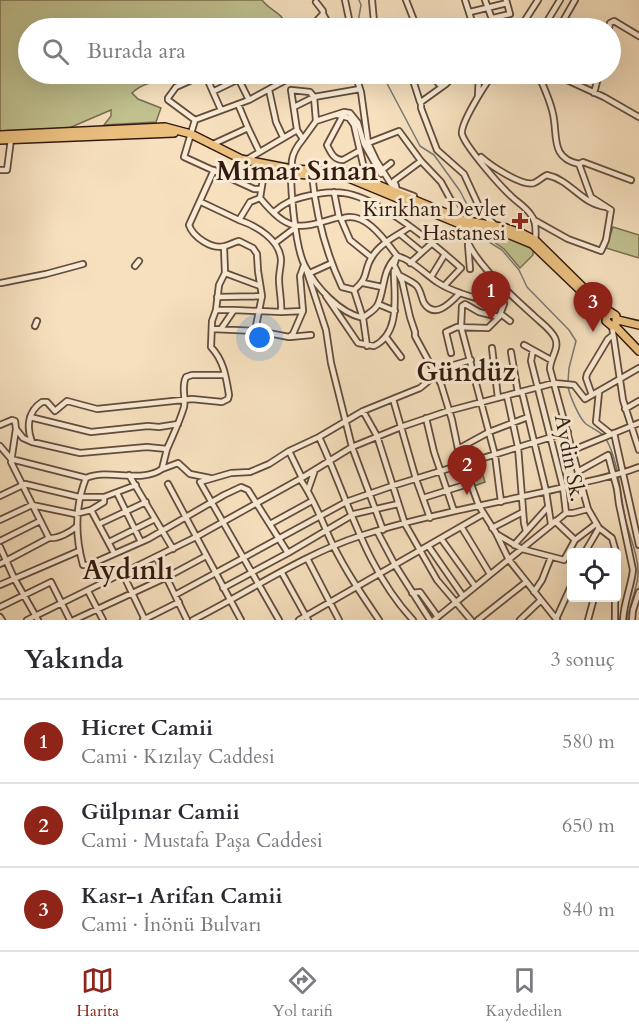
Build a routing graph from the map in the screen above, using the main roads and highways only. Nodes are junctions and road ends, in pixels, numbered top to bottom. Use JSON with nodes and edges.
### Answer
{"nodes":[{"id":1,"x":87,"y":133,"type":"junction"},
{"id":2,"x":0,"y":135,"type":"edge"},
{"id":3,"x":190,"y":135,"type":"junction"},
{"id":4,"x":0,"y":140,"type":"edge"},
{"id":5,"x":292,"y":171,"type":"junction"},
{"id":6,"x":462,"y":220,"type":"junction"},
{"id":7,"x":531,"y":240,"type":"junction"},
{"id":8,"x":613,"y":320,"type":"junction"},
{"id":9,"x":639,"y":325,"type":"edge"},
{"id":10,"x":639,"y":351,"type":"edge"}],
"edges":[{"from":1,"to":2,"type":"main road"},
{"from":1,"to":3,"type":"main road"},
{"from":1,"to":4,"type":"main road"},
{"from":3,"to":5,"type":"main road"},
{"from":3,"to":5,"type":"main road"},
{"from":5,"to":6,"type":"main road"},
{"from":5,"to":6,"type":"main road"},
{"from":6,"to":7,"type":"main road"},
{"from":6,"to":7,"type":"main road"},
{"from":7,"to":8,"type":"main road"},
{"from":8,"to":9,"type":"main road"},
{"from":8,"to":10,"type":"main road"}]}
